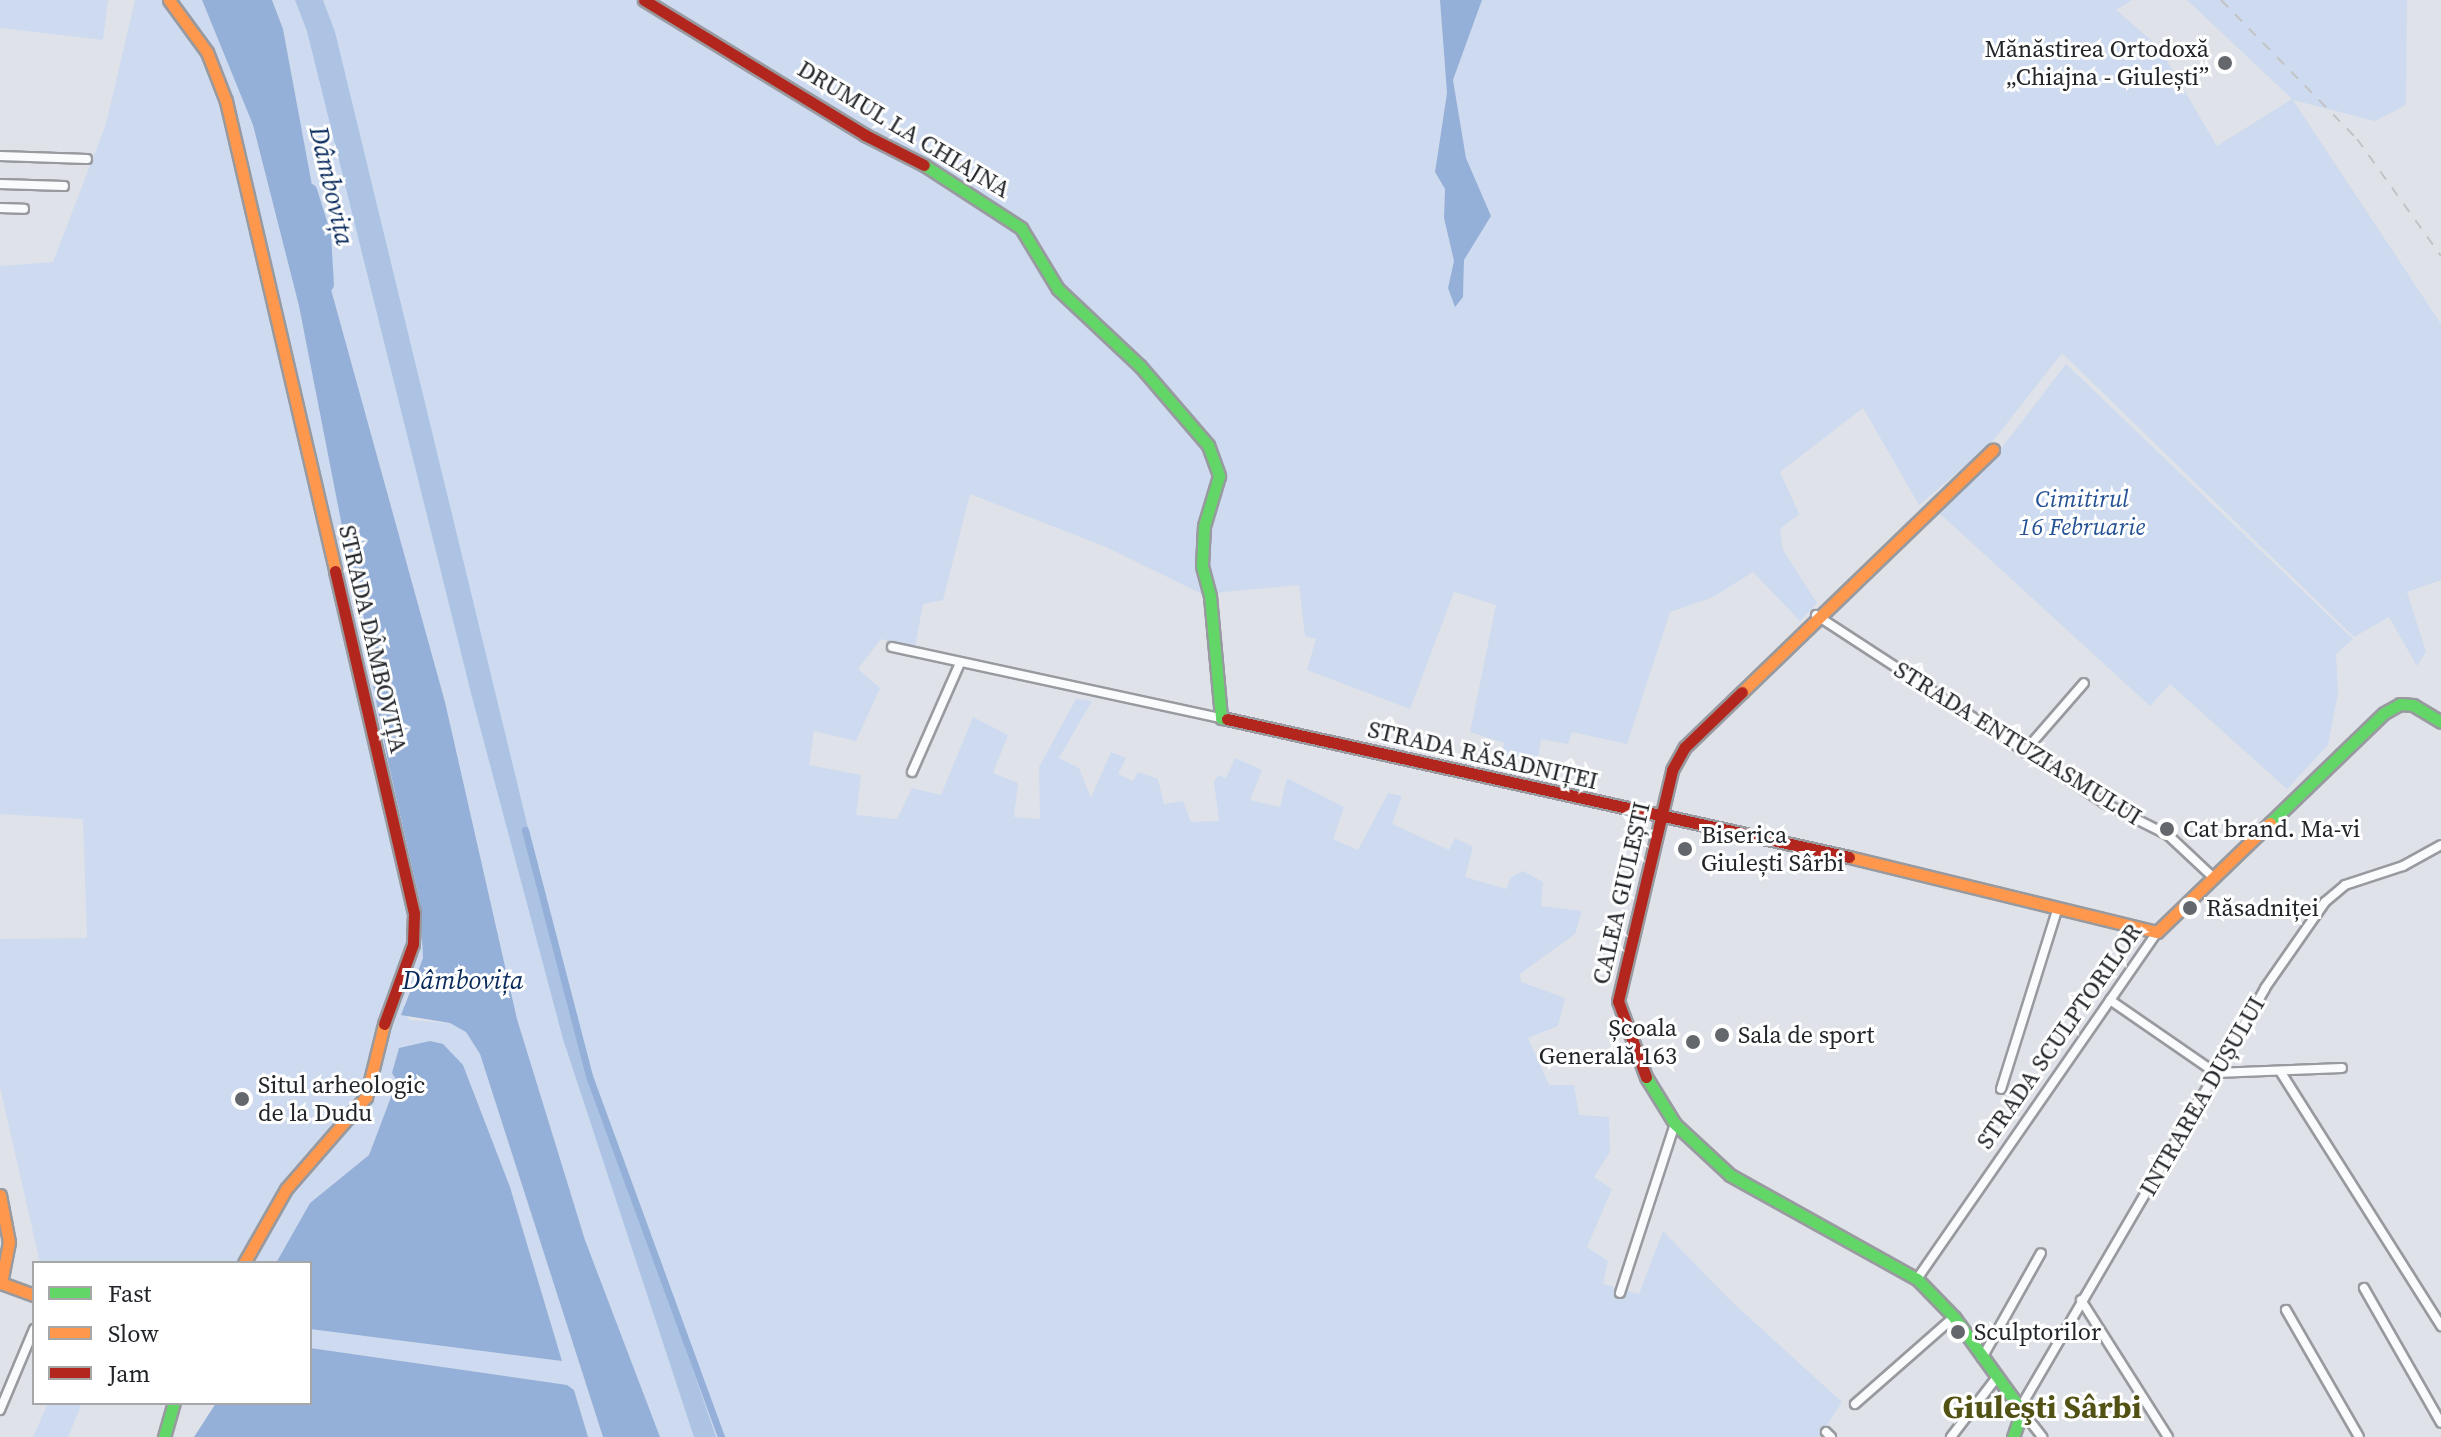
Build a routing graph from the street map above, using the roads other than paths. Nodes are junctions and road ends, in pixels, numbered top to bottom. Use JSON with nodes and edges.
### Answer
{"nodes":[{"id":1,"x":169,"y":0,"type":"edge"},
{"id":2,"x":644,"y":0,"type":"edge"},
{"id":3,"x":0,"y":156,"type":"edge"},
{"id":4,"x":87,"y":159,"type":"dead end"},
{"id":5,"x":0,"y":184,"type":"edge"},
{"id":6,"x":64,"y":186,"type":"dead end"},
{"id":7,"x":0,"y":208,"type":"edge"},
{"id":8,"x":24,"y":209,"type":"dead end"},
{"id":9,"x":1993,"y":450,"type":"dead end"},
{"id":10,"x":1816,"y":615,"type":"junction"},
{"id":11,"x":892,"y":647,"type":"dead end"},
{"id":12,"x":960,"y":663,"type":"junction"},
{"id":13,"x":2084,"y":683,"type":"dead end"},
{"id":14,"x":1221,"y":718,"type":"junction"},
{"id":15,"x":2441,"y":722,"type":"edge"},
{"id":16,"x":2024,"y":752,"type":"junction"},
{"id":17,"x":912,"y":772,"type":"dead end"},
{"id":18,"x":1661,"y":818,"type":"junction"},
{"id":19,"x":2441,"y":845,"type":"edge"},
{"id":20,"x":2214,"y":878,"type":"junction"},
{"id":21,"x":2057,"y":910,"type":"junction"},
{"id":22,"x":2157,"y":932,"type":"junction"},
{"id":23,"x":2110,"y":1000,"type":"junction"},
{"id":24,"x":2342,"y":1068,"type":"dead end"},
{"id":25,"x":2280,"y":1071,"type":"junction"},
{"id":26,"x":2216,"y":1073,"type":"junction"},
{"id":27,"x":2001,"y":1089,"type":"dead end"},
{"id":28,"x":1675,"y":1124,"type":"junction"},
{"id":29,"x":0,"y":1195,"type":"edge"},
{"id":30,"x":2041,"y":1253,"type":"dead end"},
{"id":31,"x":245,"y":1261,"type":"edge"},
{"id":32,"x":1917,"y":1279,"type":"junction"},
{"id":33,"x":0,"y":1284,"type":"edge"},
{"id":34,"x":2364,"y":1288,"type":"dead end"},
{"id":35,"x":1620,"y":1293,"type":"dead end"},
{"id":36,"x":32,"y":1294,"type":"edge"},
{"id":37,"x":2081,"y":1300,"type":"junction"},
{"id":38,"x":2286,"y":1310,"type":"dead end"},
{"id":39,"x":1954,"y":1317,"type":"junction"},
{"id":40,"x":2441,"y":1326,"type":"edge"},
{"id":41,"x":32,"y":1334,"type":"edge"},
{"id":42,"x":1982,"y":1358,"type":"junction"},
{"id":43,"x":1997,"y":1377,"type":"junction"},
{"id":44,"x":1855,"y":1404,"type":"dead end"},
{"id":45,"x":173,"y":1405,"type":"edge"},
{"id":46,"x":0,"y":1410,"type":"edge"},
{"id":47,"x":2021,"y":1410,"type":"junction"},
{"id":48,"x":2441,"y":1423,"type":"edge"},
{"id":49,"x":164,"y":1437,"type":"edge"},
{"id":50,"x":1951,"y":1437,"type":"edge"},
{"id":51,"x":2013,"y":1437,"type":"edge"},
{"id":52,"x":2042,"y":1437,"type":"edge"},
{"id":53,"x":2168,"y":1437,"type":"edge"},
{"id":54,"x":2359,"y":1437,"type":"edge"}],
"edges":[{"from":1,"to":31,"type":"main road","name":"STRADA DÂMBOVIȚA"},
{"from":2,"to":14,"type":"main road","name":"DRUMUL LA CHIAJNA"},
{"from":3,"to":4,"type":"street"},
{"from":5,"to":6,"type":"street"},
{"from":7,"to":8,"type":"street"},
{"from":9,"to":10,"type":"main road","name":"CALEA GIULEȘTI"},
{"from":10,"to":16,"type":"street","name":"STRADA ENTUZIASMULUI"},
{"from":10,"to":18,"type":"main road","name":"CALEA GIULEȘTI"},
{"from":11,"to":12,"type":"street","name":"STRADA RĂSADNIȚEI"},
{"from":12,"to":14,"type":"street","name":"STRADA RĂSADNIȚEI"},
{"from":12,"to":17,"type":"street"},
{"from":13,"to":16,"type":"street"},
{"from":14,"to":18,"type":"main road","name":"STRADA RĂSADNIȚEI"},
{"from":15,"to":20,"type":"main road","name":"STRADA SCULPTORILOR"},
{"from":16,"to":20,"type":"street","name":"STRADA ENTUZIASMULUI"},
{"from":18,"to":21,"type":"main road","name":"STRADA RĂSADNIȚEI"},
{"from":18,"to":28,"type":"main road","name":"CALEA GIULEȘTI"},
{"from":19,"to":26,"type":"street","name":"INTRAREA DUȘULUI"},
{"from":20,"to":22,"type":"main road","name":"STRADA SCULPTORILOR"},
{"from":21,"to":22,"type":"main road","name":"STRADA RĂSADNIȚEI"},
{"from":21,"to":27,"type":"street"},
{"from":22,"to":23,"type":"street","name":"STRADA SCULPTORILOR"},
{"from":23,"to":26,"type":"street"},
{"from":23,"to":32,"type":"street","name":"STRADA SCULPTORILOR"},
{"from":24,"to":25,"type":"street"},
{"from":25,"to":26,"type":"street"},
{"from":25,"to":40,"type":"street"},
{"from":26,"to":37,"type":"street","name":"INTRAREA DUȘULUI"},
{"from":28,"to":32,"type":"main road","name":"CALEA GIULEȘTI"},
{"from":28,"to":35,"type":"street"},
{"from":29,"to":33,"type":"main road"},
{"from":30,"to":42,"type":"street"},
{"from":32,"to":39,"type":"main road","name":"CALEA GIULEȘTI"},
{"from":33,"to":36,"type":"main road"},
{"from":34,"to":48,"type":"street"},
{"from":37,"to":47,"type":"street","name":"INTRAREA DUȘULUI"},
{"from":37,"to":53,"type":"street"},
{"from":38,"to":54,"type":"street"},
{"from":39,"to":42,"type":"main road","name":"CALEA GIULEȘTI"},
{"from":39,"to":44,"type":"street"},
{"from":41,"to":46,"type":"street"},
{"from":42,"to":43,"type":"main road","name":"CALEA GIULEȘTI"},
{"from":43,"to":47,"type":"main road","name":"CALEA GIULEȘTI"},
{"from":43,"to":50,"type":"street"},
{"from":45,"to":49,"type":"main road"},
{"from":47,"to":51,"type":"main road"},
{"from":47,"to":52,"type":"street"}]}
